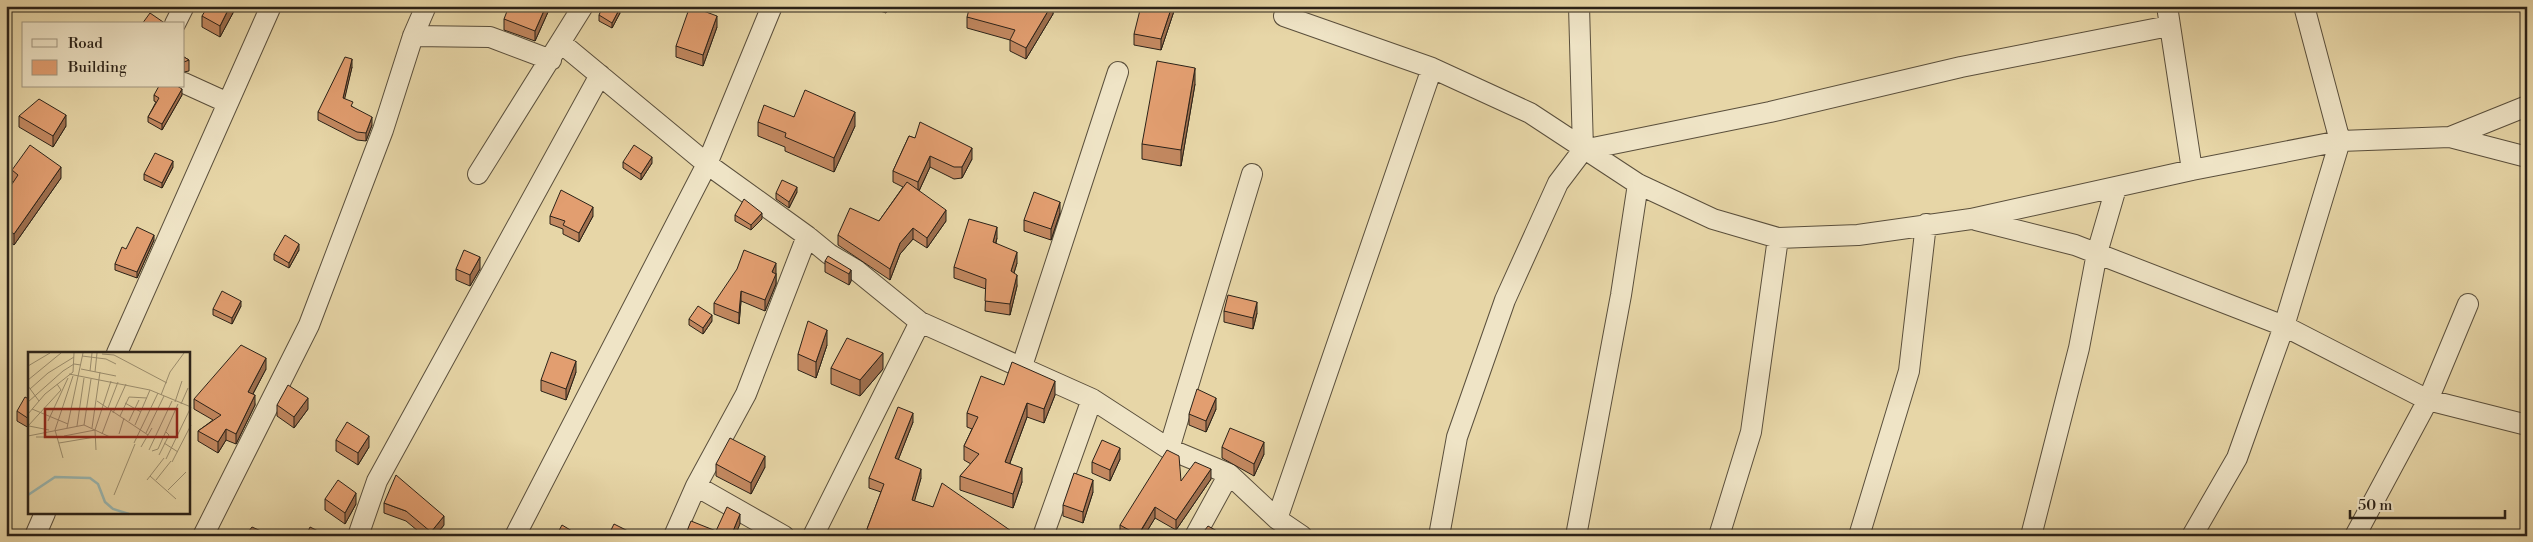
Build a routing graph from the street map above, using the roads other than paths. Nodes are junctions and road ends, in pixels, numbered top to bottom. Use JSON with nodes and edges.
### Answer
{"nodes":[{"id":1,"x":184,"y":6,"type":"edge"},
{"id":2,"x":271,"y":6,"type":"edge"},
{"id":3,"x":426,"y":6,"type":"edge"},
{"id":4,"x":583,"y":6,"type":"edge"},
{"id":5,"x":772,"y":6,"type":"edge"},
{"id":6,"x":1579,"y":6,"type":"edge"},
{"id":7,"x":2167,"y":6,"type":"edge"},
{"id":8,"x":2304,"y":6,"type":"edge"},
{"id":9,"x":1284,"y":16,"type":"dead end"},
{"id":10,"x":176,"y":22,"type":"edge"},
{"id":11,"x":2169,"y":26,"type":"junction"},
{"id":12,"x":413,"y":36,"type":"junction"},
{"id":13,"x":562,"y":43,"type":"junction"},
{"id":14,"x":551,"y":60,"type":"junction"},
{"id":15,"x":1432,"y":68,"type":"junction"},
{"id":16,"x":1118,"y":72,"type":"dead end"},
{"id":17,"x":600,"y":75,"type":"junction"},
{"id":18,"x":185,"y":82,"type":"edge"},
{"id":19,"x":228,"y":103,"type":"junction"},
{"id":20,"x":2527,"y":106,"type":"edge"},
{"id":21,"x":2450,"y":137,"type":"junction"},
{"id":22,"x":2340,"y":142,"type":"junction"},
{"id":23,"x":1583,"y":150,"type":"junction"},
{"id":24,"x":2527,"y":157,"type":"edge"},
{"id":25,"x":707,"y":164,"type":"junction"},
{"id":26,"x":2192,"y":170,"type":"junction"},
{"id":27,"x":478,"y":174,"type":"dead end"},
{"id":28,"x":1252,"y":174,"type":"dead end"},
{"id":29,"x":1638,"y":184,"type":"junction"},
{"id":30,"x":2116,"y":188,"type":"junction"},
{"id":31,"x":1971,"y":219,"type":"junction"},
{"id":32,"x":1926,"y":224,"type":"junction"},
{"id":33,"x":807,"y":236,"type":"junction"},
{"id":34,"x":1778,"y":238,"type":"junction"},
{"id":35,"x":2097,"y":253,"type":"junction"},
{"id":36,"x":2468,"y":304,"type":"dead end"},
{"id":37,"x":920,"y":322,"type":"junction"},
{"id":38,"x":2284,"y":326,"type":"junction"},
{"id":39,"x":117,"y":352,"type":"edge"},
{"id":40,"x":1022,"y":366,"type":"junction"},
{"id":41,"x":1092,"y":399,"type":"junction"},
{"id":42,"x":2428,"y":400,"type":"junction"},
{"id":43,"x":2527,"y":426,"type":"edge"},
{"id":44,"x":1169,"y":449,"type":"junction"},
{"id":45,"x":1229,"y":474,"type":"junction"},
{"id":46,"x":696,"y":486,"type":"junction"},
{"id":47,"x":46,"y":514,"type":"edge"},
{"id":48,"x":1277,"y":519,"type":"junction"},
{"id":49,"x":36,"y":536,"type":"edge"},
{"id":50,"x":203,"y":536,"type":"edge"},
{"id":51,"x":358,"y":536,"type":"edge"},
{"id":52,"x":515,"y":536,"type":"edge"},
{"id":53,"x":674,"y":536,"type":"edge"},
{"id":54,"x":784,"y":536,"type":"edge"},
{"id":55,"x":814,"y":536,"type":"edge"},
{"id":56,"x":1043,"y":536,"type":"edge"},
{"id":57,"x":1196,"y":536,"type":"edge"},
{"id":58,"x":1302,"y":536,"type":"edge"},
{"id":59,"x":1439,"y":536,"type":"edge"},
{"id":60,"x":1576,"y":536,"type":"edge"},
{"id":61,"x":1719,"y":536,"type":"edge"},
{"id":62,"x":1859,"y":536,"type":"edge"},
{"id":63,"x":2031,"y":536,"type":"edge"},
{"id":64,"x":2192,"y":536,"type":"edge"},
{"id":65,"x":2355,"y":536,"type":"edge"}],
"edges":[{"from":1,"to":10,"type":"street"},
{"from":2,"to":19,"type":"street"},
{"from":3,"to":12,"type":"street"},
{"from":4,"to":13,"type":"street"},
{"from":5,"to":25,"type":"street"},
{"from":6,"to":23,"type":"street"},
{"from":7,"to":11,"type":"street"},
{"from":8,"to":22,"type":"street"},
{"from":9,"to":15,"type":"street"},
{"from":11,"to":23,"type":"street"},
{"from":11,"to":26,"type":"street"},
{"from":12,"to":14,"type":"street"},
{"from":12,"to":50,"type":"street"},
{"from":13,"to":14,"type":"street"},
{"from":13,"to":17,"type":"street"},
{"from":14,"to":27,"type":"street"},
{"from":15,"to":23,"type":"street"},
{"from":15,"to":48,"type":"street"},
{"from":16,"to":40,"type":"street"},
{"from":17,"to":25,"type":"street"},
{"from":17,"to":51,"type":"street"},
{"from":18,"to":19,"type":"street"},
{"from":19,"to":39,"type":"street"},
{"from":20,"to":21,"type":"street"},
{"from":21,"to":22,"type":"street"},
{"from":21,"to":24,"type":"street"},
{"from":22,"to":26,"type":"street"},
{"from":22,"to":38,"type":"street"},
{"from":23,"to":29,"type":"street"},
{"from":23,"to":59,"type":"street"},
{"from":25,"to":33,"type":"street"},
{"from":25,"to":52,"type":"street"},
{"from":26,"to":30,"type":"street"},
{"from":28,"to":44,"type":"street"},
{"from":29,"to":34,"type":"street"},
{"from":29,"to":60,"type":"street"},
{"from":30,"to":31,"type":"street"},
{"from":30,"to":35,"type":"street"},
{"from":31,"to":32,"type":"street"},
{"from":31,"to":35,"type":"street"},
{"from":32,"to":34,"type":"street"},
{"from":32,"to":62,"type":"street"},
{"from":33,"to":37,"type":"street"},
{"from":33,"to":46,"type":"street"},
{"from":34,"to":61,"type":"street"},
{"from":35,"to":38,"type":"street"},
{"from":35,"to":63,"type":"street"},
{"from":36,"to":42,"type":"street"},
{"from":37,"to":40,"type":"street"},
{"from":37,"to":55,"type":"street"},
{"from":38,"to":42,"type":"street"},
{"from":38,"to":64,"type":"street"},
{"from":40,"to":41,"type":"street"},
{"from":41,"to":44,"type":"street"},
{"from":41,"to":56,"type":"street"},
{"from":42,"to":43,"type":"street"},
{"from":42,"to":65,"type":"street"},
{"from":44,"to":45,"type":"street"},
{"from":45,"to":48,"type":"street"},
{"from":45,"to":57,"type":"street"},
{"from":46,"to":53,"type":"street"},
{"from":46,"to":54,"type":"street"},
{"from":47,"to":49,"type":"street"},
{"from":48,"to":58,"type":"street"}]}
